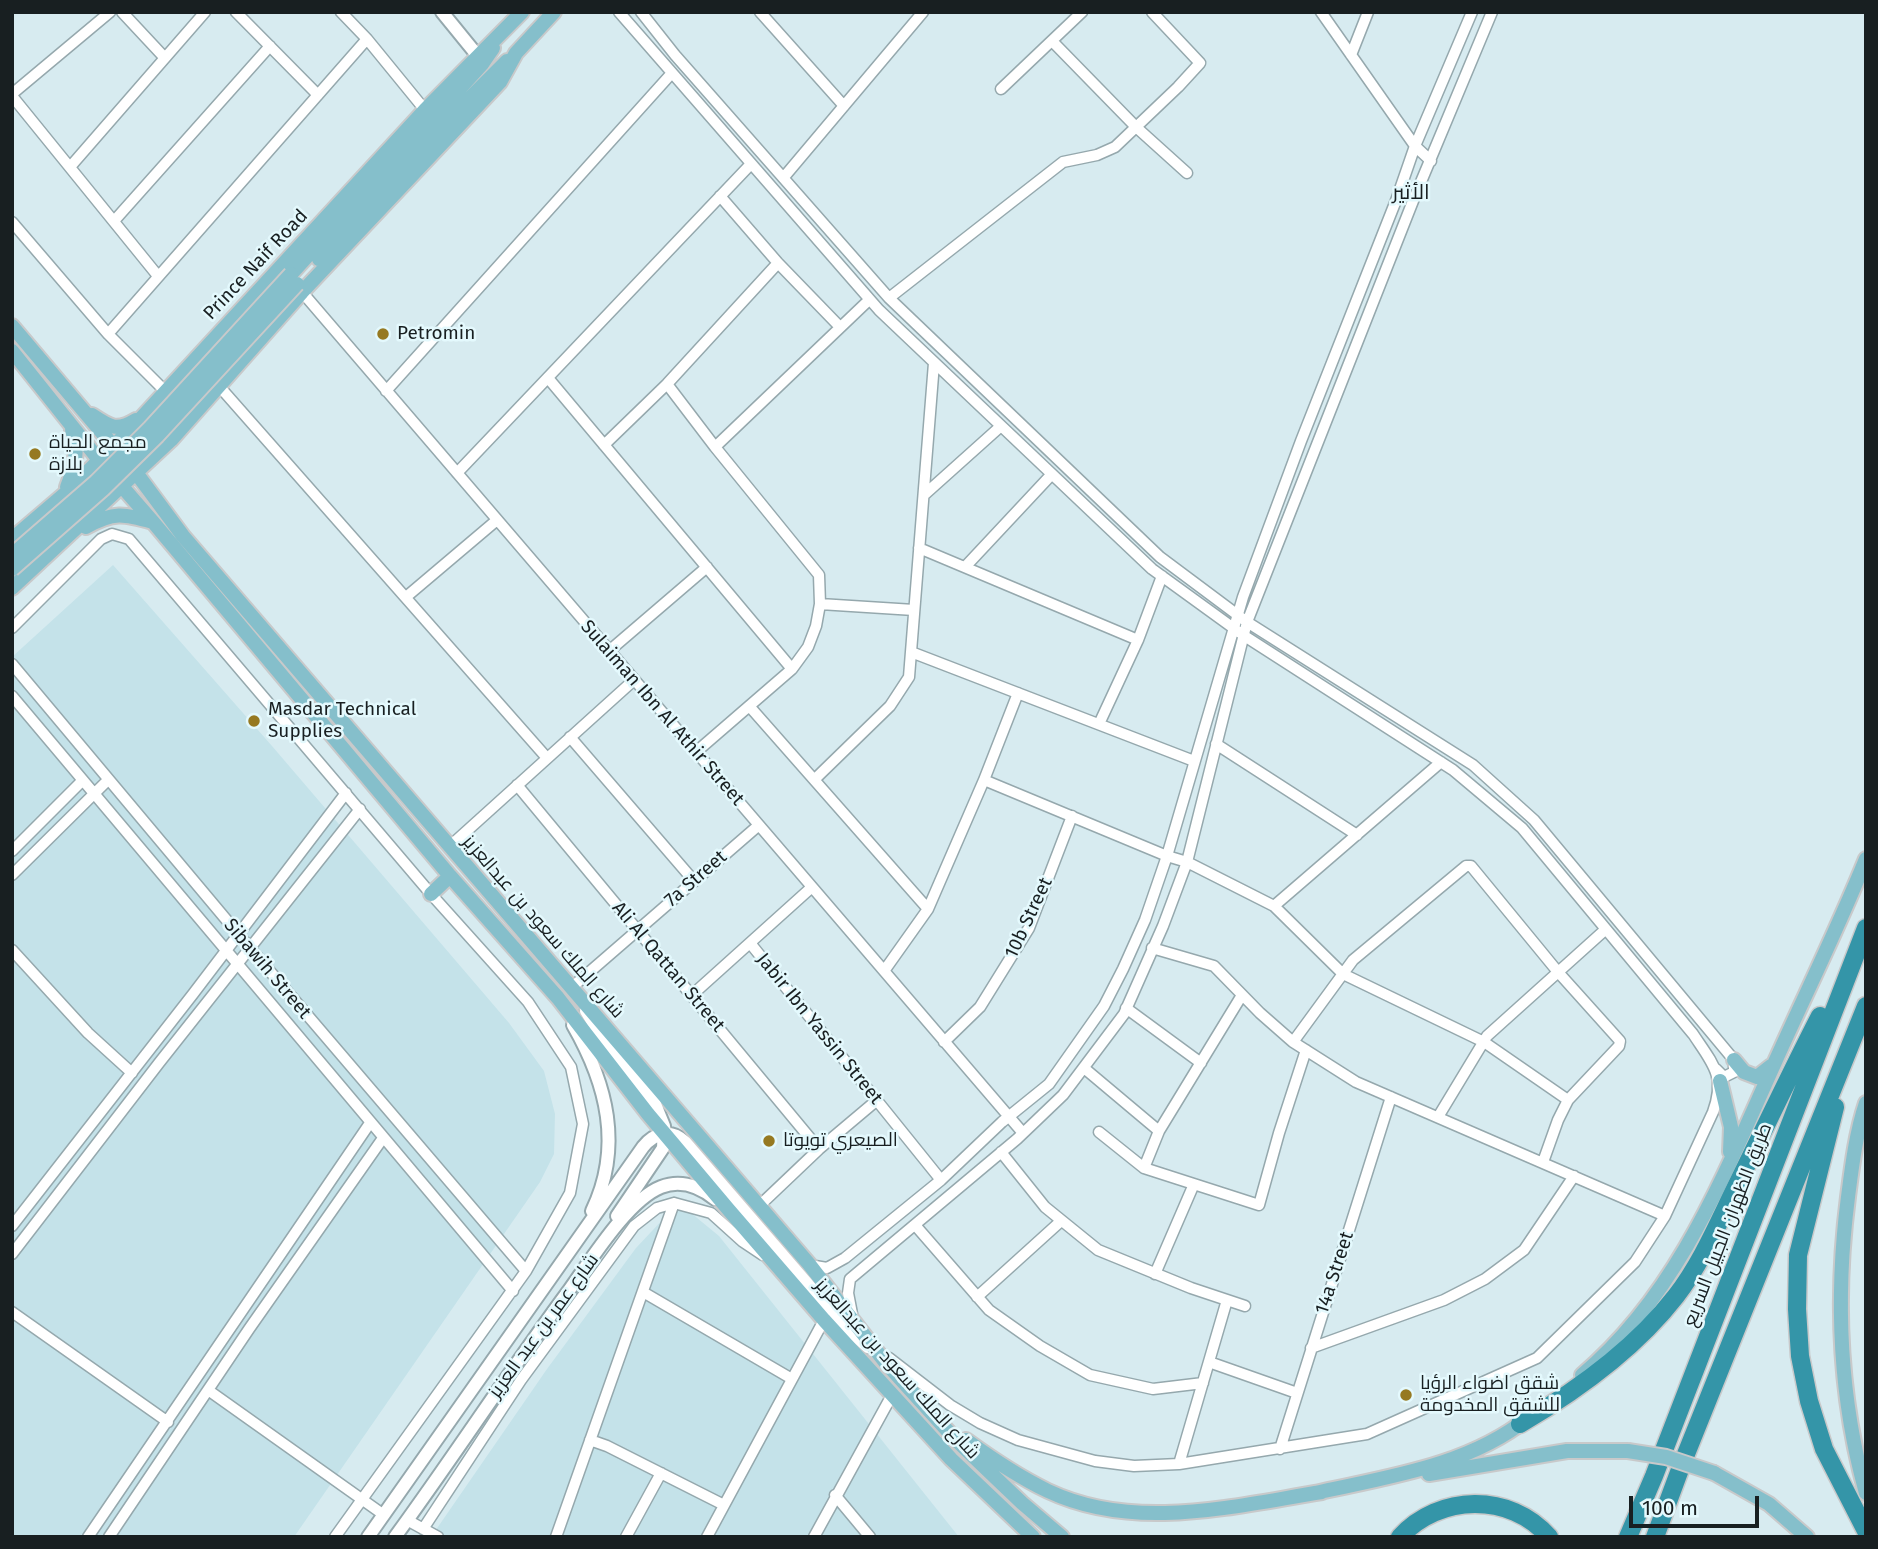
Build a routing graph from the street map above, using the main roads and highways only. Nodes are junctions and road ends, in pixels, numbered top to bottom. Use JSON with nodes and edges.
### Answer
{"nodes":[{"id":1,"x":442,"y":12,"type":"edge"},
{"id":2,"x":522,"y":12,"type":"edge"},
{"id":3,"x":554,"y":12,"type":"edge"},
{"id":4,"x":502,"y":35,"type":"junction"},
{"id":5,"x":477,"y":55,"type":"junction"},
{"id":6,"x":296,"y":283,"type":"junction"},
{"id":7,"x":12,"y":326,"type":"edge"},
{"id":8,"x":12,"y":351,"type":"edge"},
{"id":9,"x":78,"y":405,"type":"junction"},
{"id":10,"x":143,"y":416,"type":"junction"},
{"id":11,"x":71,"y":425,"type":"junction"},
{"id":12,"x":171,"y":440,"type":"junction"},
{"id":13,"x":114,"y":447,"type":"junction"},
{"id":14,"x":99,"y":460,"type":"junction"},
{"id":15,"x":137,"y":474,"type":"junction"},
{"id":16,"x":122,"y":486,"type":"junction"},
{"id":17,"x":64,"y":495,"type":"junction"},
{"id":18,"x":153,"y":522,"type":"junction"},
{"id":19,"x":183,"y":536,"type":"junction"},
{"id":20,"x":12,"y":539,"type":"edge"},
{"id":21,"x":64,"y":540,"type":"junction"},
{"id":22,"x":12,"y":555,"type":"edge"},
{"id":23,"x":12,"y":569,"type":"edge"},
{"id":24,"x":12,"y":588,"type":"edge"},
{"id":25,"x":1866,"y":859,"type":"edge"},
{"id":26,"x":450,"y":876,"type":"junction"},
{"id":27,"x":431,"y":894,"type":"road end"},
{"id":28,"x":1866,"y":927,"type":"edge"},
{"id":29,"x":571,"y":988,"type":"junction"},
{"id":30,"x":558,"y":998,"type":"junction"},
{"id":31,"x":1866,"y":1006,"type":"edge"},
{"id":32,"x":1849,"y":1050,"type":"junction"},
{"id":33,"x":1734,"y":1060,"type":"road end"},
{"id":34,"x":1774,"y":1063,"type":"junction"},
{"id":35,"x":1718,"y":1075,"type":"road end"},
{"id":36,"x":1866,"y":1103,"type":"edge"},
{"id":37,"x":1863,"y":1115,"type":"edge"},
{"id":38,"x":664,"y":1134,"type":"junction"},
{"id":39,"x":1726,"y":1170,"type":"junction"},
{"id":40,"x":728,"y":1209,"type":"junction"},
{"id":41,"x":578,"y":1240,"type":"junction"},
{"id":42,"x":596,"y":1253,"type":"junction"},
{"id":43,"x":885,"y":1362,"type":"junction"},
{"id":44,"x":912,"y":1390,"type":"junction"},
{"id":45,"x":1520,"y":1424,"type":"junction"},
{"id":46,"x":951,"y":1459,"type":"junction"},
{"id":47,"x":1315,"y":1493,"type":"junction"},
{"id":48,"x":1866,"y":1493,"type":"edge"},
{"id":49,"x":1866,"y":1531,"type":"edge"},
{"id":50,"x":368,"y":1537,"type":"edge"},
{"id":51,"x":395,"y":1537,"type":"edge"},
{"id":52,"x":1017,"y":1537,"type":"edge"},
{"id":53,"x":1033,"y":1537,"type":"edge"},
{"id":54,"x":1062,"y":1537,"type":"edge"},
{"id":55,"x":1400,"y":1537,"type":"edge"},
{"id":56,"x":1549,"y":1537,"type":"edge"},
{"id":57,"x":1628,"y":1537,"type":"edge"},
{"id":58,"x":1655,"y":1537,"type":"edge"},
{"id":59,"x":1807,"y":1537,"type":"edge"}],
"edges":[{"from":1,"to":5,"type":"main road"},
{"from":2,"to":4,"type":"main road","name":"Prince Naif Road"},
{"from":3,"to":6,"type":"main road"},
{"from":4,"to":5,"type":"main road","name":"Prince Naif Road"},
{"from":4,"to":6,"type":"main road"},
{"from":5,"to":10,"type":"main road","name":"Prince Naif Road"},
{"from":6,"to":12,"type":"main road"},
{"from":6,"to":22,"type":"main road","bridge":true},
{"from":6,"to":23,"type":"main road","bridge":true},
{"from":7,"to":9,"type":"main road","name":"شارع الملك سعود بن عبدالعزيز"},
{"from":8,"to":11,"type":"main road","name":"شارع الملك سعود بن عبدالعزيز"},
{"from":9,"to":10,"type":"main road"},
{"from":9,"to":13,"type":"main road","name":"شارع الملك سعود بن عبدالعزيز"},
{"from":10,"to":13,"type":"main road","name":"Prince Naif Road"},
{"from":11,"to":14,"type":"main road","name":"شارع الملك سعود بن عبدالعزيز"},
{"from":11,"to":17,"type":"main road"},
{"from":12,"to":15,"type":"main road"},
{"from":12,"to":19,"type":"main road"},
{"from":13,"to":14,"type":"main road","name":"Prince Naif Road"},
{"from":13,"to":15,"type":"main road","name":"شارع الملك سعود بن عبدالعزيز"},
{"from":14,"to":16,"type":"main road","name":"شارع الملك سعود بن عبدالعزيز"},
{"from":14,"to":17,"type":"main road","name":"Prince Naif Road"},
{"from":15,"to":16,"type":"main road"},
{"from":15,"to":19,"type":"main road","name":"شارع الملك سعود بن عبدالعزيز"},
{"from":16,"to":18,"type":"main road","name":"شارع الملك سعود بن عبدالعزيز"},
{"from":16,"to":21,"type":"main road"},
{"from":17,"to":20,"type":"main road","name":"Prince Naif Road"},
{"from":18,"to":21,"type":"main road"},
{"from":18,"to":26,"type":"main road","name":"شارع الملك سعود بن عبدالعزيز"},
{"from":19,"to":29,"type":"main road","name":"شارع الملك سعود بن عبدالعزيز"},
{"from":21,"to":24,"type":"main road"},
{"from":25,"to":34,"type":"main road"},
{"from":26,"to":27,"type":"main road"},
{"from":26,"to":30,"type":"main road","name":"شارع الملك سعود بن عبدالعزيز"},
{"from":28,"to":45,"type":"highway"},
{"from":28,"to":57,"type":"highway","name":"طريق الظهران الجبيل السريع"},
{"from":29,"to":38,"type":"main road"},
{"from":29,"to":43,"type":"main road","name":"شارع الملك سعود بن عبدالعزيز"},
{"from":30,"to":38,"type":"main road","name":"شارع الملك سعود بن عبدالعزيز"},
{"from":30,"to":41,"type":"main road"},
{"from":31,"to":32,"type":"highway"},
{"from":32,"to":49,"type":"highway"},
{"from":32,"to":58,"type":"highway"},
{"from":33,"to":34,"type":"main road"},
{"from":34,"to":39,"type":"main road"},
{"from":35,"to":39,"type":"main road"},
{"from":36,"to":37,"type":"main road"},
{"from":37,"to":48,"type":"main road"},
{"from":38,"to":40,"type":"main road","name":"شارع الملك سعود بن عبدالعزيز"},
{"from":38,"to":41,"type":"main road"},
{"from":38,"to":42,"type":"main road"},
{"from":38,"to":43,"type":"main road"},
{"from":39,"to":45,"type":"main road"},
{"from":40,"to":42,"type":"main road","name":"شارع عمر بن عبد العزيز"},
{"from":40,"to":46,"type":"main road","name":"شارع الملك سعود بن عبدالعزيز"},
{"from":41,"to":50,"type":"main road"},
{"from":42,"to":51,"type":"main road","name":"شارع عمر بن عبد العزيز"},
{"from":43,"to":44,"type":"main road","name":"شارع الملك سعود بن عبدالعزيز"},
{"from":44,"to":47,"type":"main road"},
{"from":44,"to":54,"type":"main road","name":"شارع الملك سعود بن عبدالعزيز"},
{"from":45,"to":47,"type":"main road"},
{"from":46,"to":52,"type":"main road"},
{"from":46,"to":53,"type":"main road","name":"شارع الملك سعود بن عبدالعزيز"},
{"from":47,"to":59,"type":"main road","bridge":true},
{"from":55,"to":56,"type":"highway"}]}
